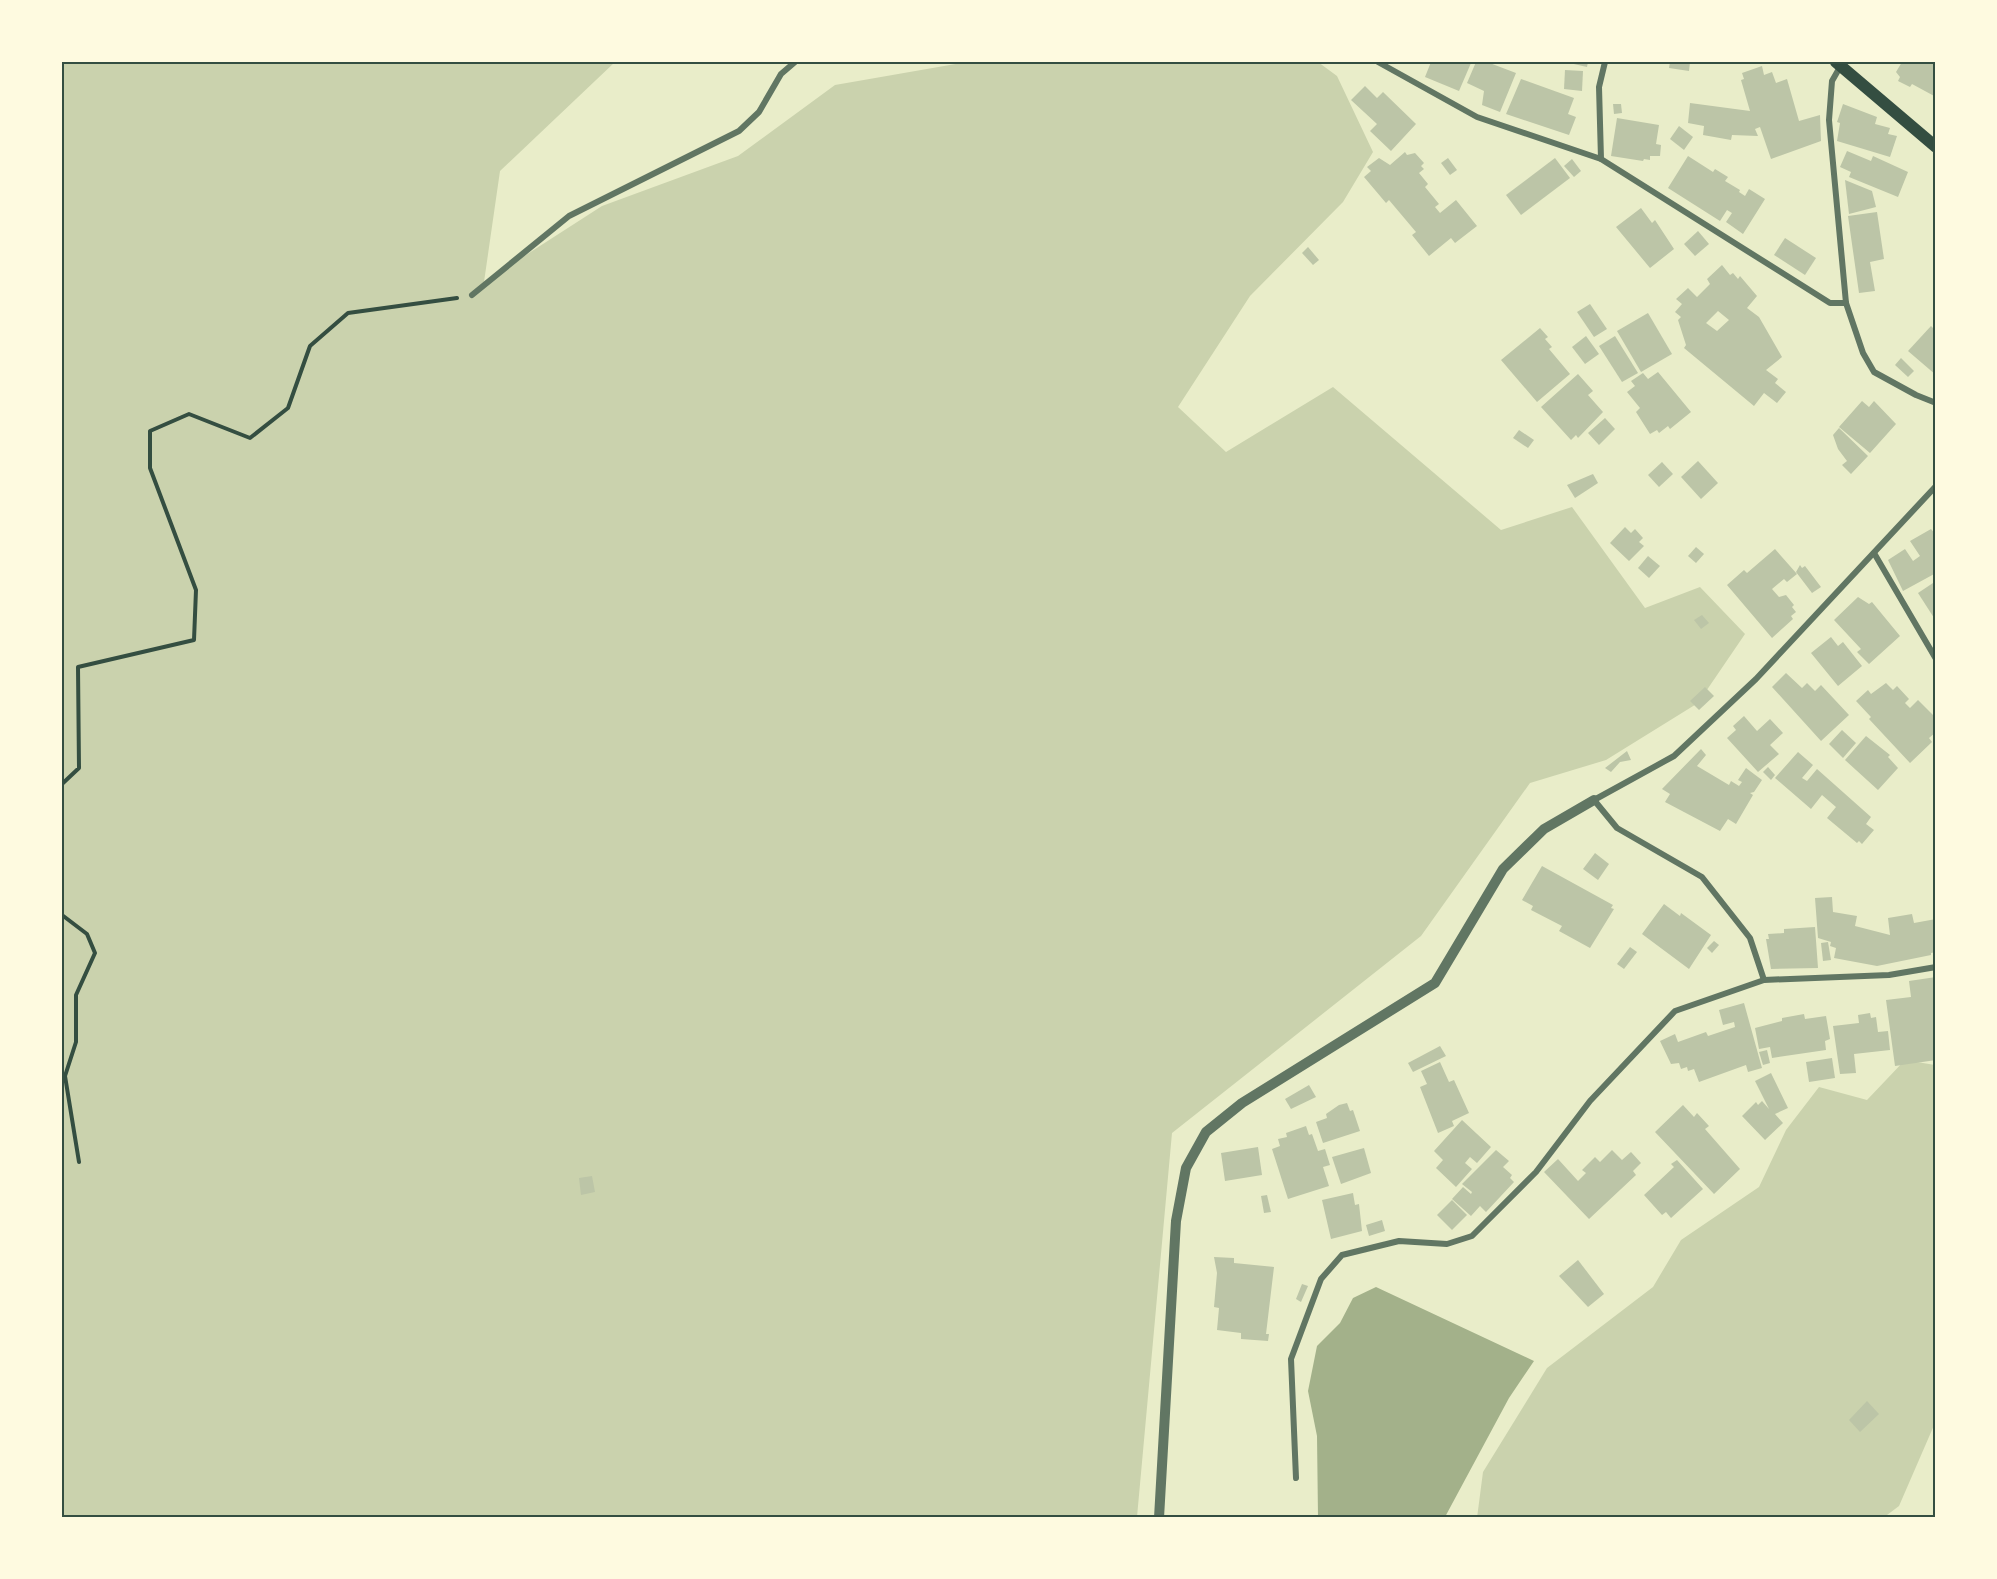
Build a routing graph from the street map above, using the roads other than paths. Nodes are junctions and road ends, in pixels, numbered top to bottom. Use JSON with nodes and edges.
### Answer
{"nodes":[{"id":1,"x":795,"y":62,"type":"edge"},
{"id":2,"x":1377,"y":62,"type":"edge"},
{"id":3,"x":1605,"y":62,"type":"edge"},
{"id":4,"x":1839,"y":64,"type":"edge"},
{"id":5,"x":1935,"y":147,"type":"edge"},
{"id":6,"x":1601,"y":159,"type":"junction"},
{"id":7,"x":472,"y":295,"type":"road end"},
{"id":8,"x":1845,"y":303,"type":"junction"},
{"id":9,"x":1935,"y":403,"type":"edge"},
{"id":10,"x":1935,"y":486,"type":"edge"},
{"id":11,"x":1874,"y":553,"type":"junction"},
{"id":12,"x":1935,"y":659,"type":"edge"},
{"id":13,"x":1594,"y":800,"type":"junction"},
{"id":14,"x":1935,"y":968,"type":"edge"},
{"id":15,"x":1764,"y":980,"type":"junction"},
{"id":16,"x":1296,"y":1478,"type":"dead end"},
{"id":17,"x":1159,"y":1518,"type":"edge"}],
"edges":[{"from":1,"to":7,"type":"street"},
{"from":2,"to":6,"type":"street"},
{"from":3,"to":6,"type":"street"},
{"from":4,"to":5,"type":"main road"},
{"from":4,"to":8,"type":"street"},
{"from":6,"to":8,"type":"street"},
{"from":8,"to":9,"type":"street"},
{"from":10,"to":11,"type":"street"},
{"from":11,"to":12,"type":"street"},
{"from":11,"to":13,"type":"street"},
{"from":13,"to":15,"type":"street"},
{"from":13,"to":17,"type":"street"},
{"from":14,"to":15,"type":"street"},
{"from":15,"to":16,"type":"street"}]}
